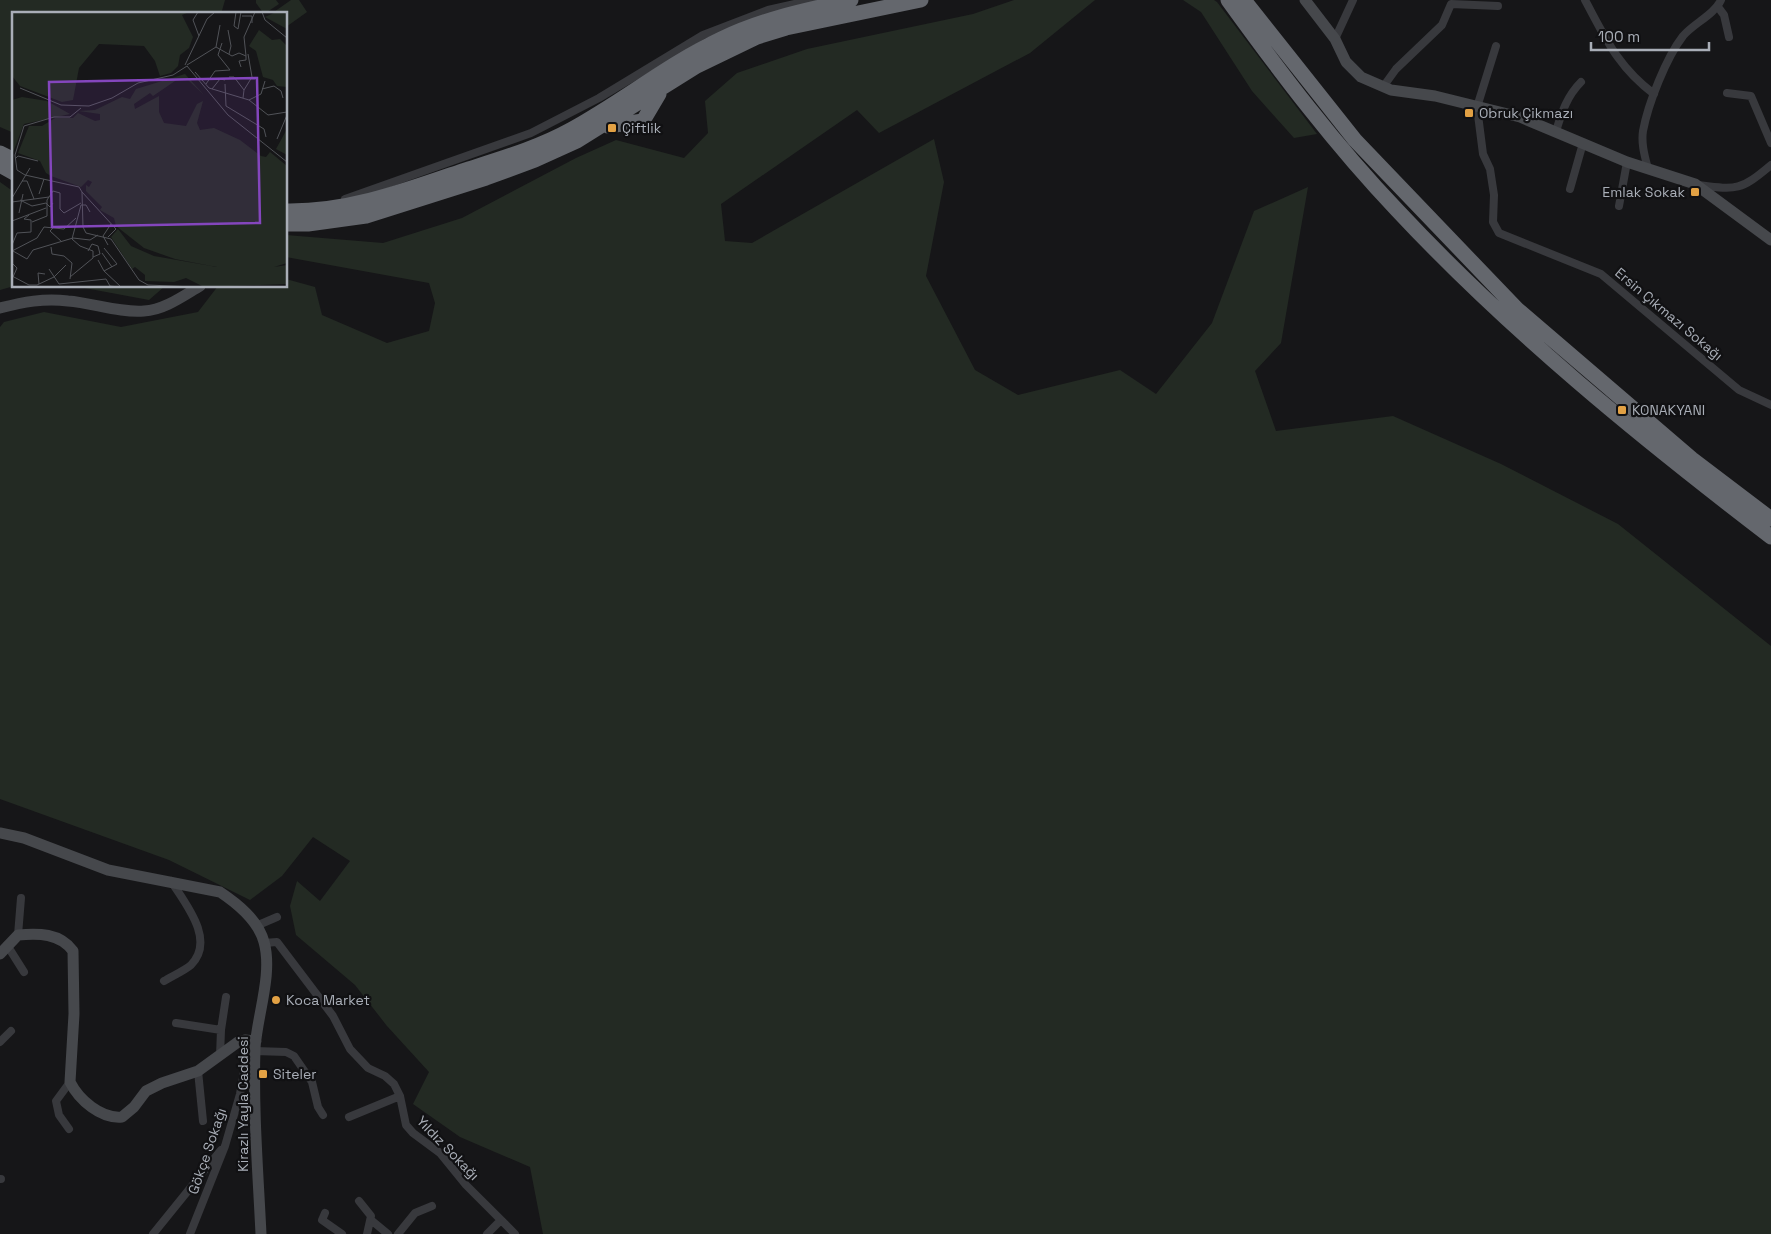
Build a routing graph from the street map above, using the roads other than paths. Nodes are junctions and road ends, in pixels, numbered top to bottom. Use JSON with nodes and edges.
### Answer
{"nodes":[{"id":1,"x":812,"y":0,"type":"edge"},
{"id":2,"x":851,"y":0,"type":"edge"},
{"id":3,"x":921,"y":0,"type":"edge"},
{"id":4,"x":1228,"y":0,"type":"edge"},
{"id":5,"x":1244,"y":0,"type":"edge"},
{"id":6,"x":1305,"y":0,"type":"edge"},
{"id":7,"x":1353,"y":0,"type":"edge"},
{"id":8,"x":1588,"y":2,"type":"edge"},
{"id":9,"x":1720,"y":3,"type":"edge"},
{"id":10,"x":1498,"y":6,"type":"dead end"},
{"id":11,"x":1729,"y":37,"type":"dead end"},
{"id":12,"x":1335,"y":39,"type":"junction"},
{"id":13,"x":1496,"y":46,"type":"dead end"},
{"id":14,"x":1581,"y":82,"type":"dead end"},
{"id":15,"x":1383,"y":87,"type":"junction"},
{"id":16,"x":1727,"y":93,"type":"dead end"},
{"id":17,"x":1654,"y":94,"type":"junction"},
{"id":18,"x":1477,"y":107,"type":"junction"},
{"id":19,"x":1556,"y":131,"type":"junction"},
{"id":20,"x":1583,"y":143,"type":"junction"},
{"id":21,"x":1771,"y":143,"type":"edge"},
{"id":22,"x":0,"y":153,"type":"edge"},
{"id":23,"x":12,"y":159,"type":"edge"},
{"id":24,"x":1627,"y":162,"type":"junction"},
{"id":25,"x":1771,"y":165,"type":"edge"},
{"id":26,"x":0,"y":166,"type":"edge"},
{"id":27,"x":1648,"y":169,"type":"junction"},
{"id":28,"x":12,"y":172,"type":"edge"},
{"id":29,"x":1695,"y":184,"type":"junction"},
{"id":30,"x":1570,"y":190,"type":"dead end"},
{"id":31,"x":288,"y":204,"type":"edge"},
{"id":32,"x":1618,"y":206,"type":"dead end"},
{"id":33,"x":288,"y":211,"type":"edge"},
{"id":34,"x":288,"y":224,"type":"edge"},
{"id":35,"x":1771,"y":240,"type":"edge"},
{"id":36,"x":186,"y":291,"type":"edge"},
{"id":37,"x":0,"y":308,"type":"edge"},
{"id":38,"x":1771,"y":404,"type":"edge"},
{"id":39,"x":1771,"y":519,"type":"edge"},
{"id":40,"x":1771,"y":537,"type":"edge"},
{"id":41,"x":0,"y":833,"type":"edge"},
{"id":42,"x":171,"y":881,"type":"junction"},
{"id":43,"x":21,"y":898,"type":"dead end"},
{"id":44,"x":277,"y":917,"type":"dead end"},
{"id":45,"x":256,"y":926,"type":"junction"},
{"id":46,"x":18,"y":934,"type":"junction"},
{"id":47,"x":264,"y":943,"type":"junction"},
{"id":48,"x":4,"y":950,"type":"edge"},
{"id":49,"x":24,"y":972,"type":"dead end"},
{"id":50,"x":164,"y":981,"type":"dead end"},
{"id":51,"x":226,"y":997,"type":"dead end"},
{"id":52,"x":176,"y":1023,"type":"dead end"},
{"id":53,"x":221,"y":1030,"type":"junction"},
{"id":54,"x":11,"y":1031,"type":"dead end"},
{"id":55,"x":0,"y":1042,"type":"edge"},
{"id":56,"x":255,"y":1046,"type":"junction"},
{"id":57,"x":220,"y":1056,"type":"junction"},
{"id":58,"x":198,"y":1071,"type":"junction"},
{"id":59,"x":70,"y":1082,"type":"junction"},
{"id":60,"x":400,"y":1096,"type":"junction"},
{"id":61,"x":322,"y":1115,"type":"dead end"},
{"id":62,"x":349,"y":1117,"type":"dead end"},
{"id":63,"x":202,"y":1120,"type":"dead end"},
{"id":64,"x":69,"y":1129,"type":"dead end"},
{"id":65,"x":225,"y":1146,"type":"junction"},
{"id":66,"x":359,"y":1202,"type":"dead end"},
{"id":67,"x":432,"y":1206,"type":"dead end"},
{"id":68,"x":325,"y":1213,"type":"dead end"},
{"id":69,"x":371,"y":1220,"type":"junction"},
{"id":70,"x":501,"y":1220,"type":"junction"},
{"id":71,"x":152,"y":1234,"type":"edge"},
{"id":72,"x":190,"y":1234,"type":"edge"},
{"id":73,"x":261,"y":1234,"type":"edge"},
{"id":74,"x":342,"y":1234,"type":"edge"},
{"id":75,"x":367,"y":1234,"type":"edge"},
{"id":76,"x":388,"y":1234,"type":"edge"},
{"id":77,"x":398,"y":1234,"type":"edge"},
{"id":78,"x":487,"y":1234,"type":"edge"},
{"id":79,"x":515,"y":1234,"type":"edge"}],
"edges":[{"from":1,"to":31,"type":"street"},
{"from":2,"to":33,"type":"highway"},
{"from":3,"to":34,"type":"highway"},
{"from":4,"to":40,"type":"highway"},
{"from":5,"to":39,"type":"highway"},
{"from":6,"to":12,"type":"street"},
{"from":7,"to":12,"type":"street"},
{"from":8,"to":17,"type":"street"},
{"from":9,"to":11,"type":"street"},
{"from":9,"to":17,"type":"street"},
{"from":10,"to":15,"type":"street"},
{"from":12,"to":15,"type":"street"},
{"from":13,"to":18,"type":"street"},
{"from":14,"to":19,"type":"street"},
{"from":15,"to":18,"type":"street"},
{"from":16,"to":21,"type":"street"},
{"from":17,"to":27,"type":"street"},
{"from":18,"to":19,"type":"street"},
{"from":18,"to":38,"type":"street","name":"Ersin Çıkmazı Sokağı"},
{"from":19,"to":20,"type":"street"},
{"from":20,"to":24,"type":"street"},
{"from":20,"to":30,"type":"street"},
{"from":22,"to":23,"type":"highway"},
{"from":24,"to":27,"type":"street"},
{"from":24,"to":32,"type":"street"},
{"from":25,"to":29,"type":"street"},
{"from":26,"to":28,"type":"highway"},
{"from":27,"to":29,"type":"street"},
{"from":29,"to":35,"type":"street"},
{"from":36,"to":37,"type":"street"},
{"from":41,"to":42,"type":"street","name":"Kirazlı Yayla Caddesi"},
{"from":42,"to":45,"type":"street","name":"Kirazlı Yayla Caddesi"},
{"from":42,"to":50,"type":"street"},
{"from":43,"to":46,"type":"street"},
{"from":44,"to":45,"type":"street"},
{"from":45,"to":47,"type":"street","name":"Kirazlı Yayla Caddesi"},
{"from":46,"to":48,"type":"street"},
{"from":46,"to":59,"type":"street"},
{"from":47,"to":56,"type":"street","name":"Kirazlı Yayla Caddesi"},
{"from":47,"to":60,"type":"street","name":"Yıldız Sokağı"},
{"from":48,"to":49,"type":"street"},
{"from":51,"to":53,"type":"street"},
{"from":52,"to":53,"type":"street"},
{"from":53,"to":57,"type":"street"},
{"from":54,"to":55,"type":"street"},
{"from":56,"to":57,"type":"street"},
{"from":56,"to":61,"type":"street"},
{"from":56,"to":65,"type":"street","name":"Gökçe Sokağı"},
{"from":56,"to":73,"type":"street","name":"Kirazlı Yayla Caddesi"},
{"from":57,"to":58,"type":"street"},
{"from":58,"to":59,"type":"street"},
{"from":58,"to":63,"type":"street"},
{"from":59,"to":64,"type":"street"},
{"from":60,"to":62,"type":"street"},
{"from":60,"to":70,"type":"street","name":"Yıldız Sokağı"},
{"from":65,"to":71,"type":"street"},
{"from":65,"to":72,"type":"street","name":"Gökçe Sokağı"},
{"from":66,"to":69,"type":"street"},
{"from":67,"to":77,"type":"street"},
{"from":68,"to":74,"type":"street"},
{"from":69,"to":75,"type":"street"},
{"from":69,"to":76,"type":"street"},
{"from":70,"to":78,"type":"street"},
{"from":70,"to":79,"type":"street","name":"Yıldız Sokağı"}]}
